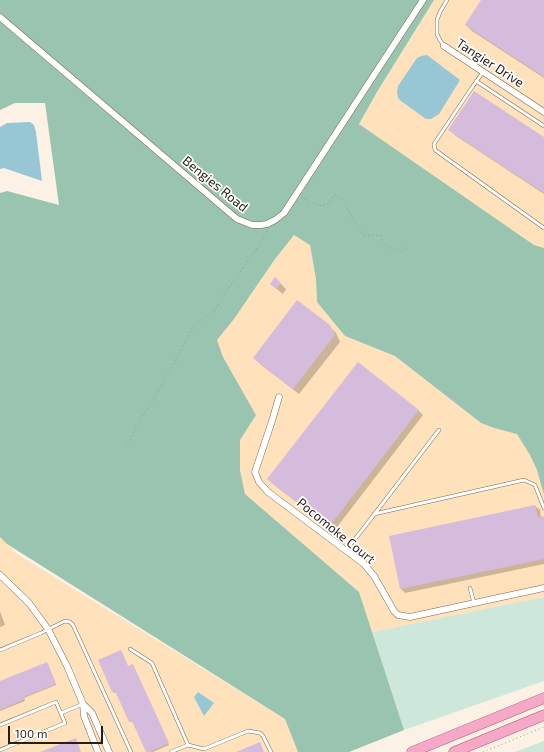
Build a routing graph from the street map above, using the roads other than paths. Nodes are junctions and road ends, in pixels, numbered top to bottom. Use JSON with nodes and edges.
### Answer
{"nodes":[{"id":1,"x":423,"y":0,"type":"edge"},
{"id":2,"x":447,"y":0,"type":"edge"},
{"id":3,"x":0,"y":17,"type":"edge"},
{"id":4,"x":444,"y":46,"type":"joint"},
{"id":5,"x":483,"y":72,"type":"junction"},
{"id":6,"x":476,"y":81,"type":"junction"},
{"id":7,"x":544,"y":112,"type":"edge"},
{"id":8,"x":544,"y":126,"type":"edge"},
{"id":9,"x":544,"y":228,"type":"edge"},
{"id":10,"x":279,"y":398,"type":"dead end"},
{"id":11,"x":439,"y":430,"type":"dead end"},
{"id":12,"x":544,"y":508,"type":"edge"},
{"id":13,"x":374,"y":514,"type":"junction"},
{"id":14,"x":346,"y":550,"type":"junction"},
{"id":15,"x":0,"y":575,"type":"edge"},
{"id":16,"x":470,"y":588,"type":"dead end"},
{"id":17,"x":544,"y":588,"type":"edge"},
{"id":18,"x":474,"y":603,"type":"junction"},
{"id":19,"x":48,"y":629,"type":"junction"},
{"id":20,"x":130,"y":649,"type":"dead end"},
{"id":21,"x":0,"y":650,"type":"edge"},
{"id":22,"x":544,"y":698,"type":"edge"},
{"id":23,"x":84,"y":704,"type":"junction"},
{"id":24,"x":61,"y":713,"type":"junction"},
{"id":25,"x":544,"y":715,"type":"edge"},
{"id":26,"x":0,"y":726,"type":"edge"},
{"id":27,"x":188,"y":745,"type":"junction"},
{"id":28,"x":0,"y":750,"type":"edge"},
{"id":29,"x":98,"y":752,"type":"edge"},
{"id":30,"x":109,"y":752,"type":"edge"},
{"id":31,"x":131,"y":752,"type":"edge"},
{"id":32,"x":171,"y":752,"type":"edge"},
{"id":33,"x":271,"y":752,"type":"edge"},
{"id":34,"x":412,"y":752,"type":"edge"},
{"id":35,"x":454,"y":752,"type":"edge"}],
"edges":[{"from":1,"to":3,"type":"street","name":"Bengies Road"},
{"from":2,"to":4,"type":"lane"},
{"from":4,"to":5,"type":"street","name":"Tangier Drive"},
{"from":5,"to":6,"type":"lane"},
{"from":5,"to":7,"type":"street","name":"Tangier Drive"},
{"from":6,"to":8,"type":"lane"},
{"from":6,"to":9,"type":"lane"},
{"from":10,"to":14,"type":"street","name":"Pocomoke Court"},
{"from":11,"to":13,"type":"lane"},
{"from":12,"to":13,"type":"lane"},
{"from":13,"to":14,"type":"lane"},
{"from":14,"to":18,"type":"street","name":"Pocomoke Court"},
{"from":15,"to":19,"type":"street"},
{"from":16,"to":18,"type":"lane"},
{"from":17,"to":18,"type":"street","name":"Pocomoke Court"},
{"from":19,"to":21,"type":"lane"},
{"from":19,"to":23,"type":"street"},
{"from":19,"to":31,"type":"lane"},
{"from":20,"to":27,"type":"lane"},
{"from":22,"to":34,"type":"main road"},
{"from":23,"to":24,"type":"lane"},
{"from":23,"to":29,"type":"street"},
{"from":23,"to":30,"type":"street"},
{"from":24,"to":26,"type":"lane"},
{"from":24,"to":28,"type":"lane"},
{"from":25,"to":35,"type":"main road"},
{"from":27,"to":32,"type":"lane"},
{"from":27,"to":33,"type":"lane"}]}
